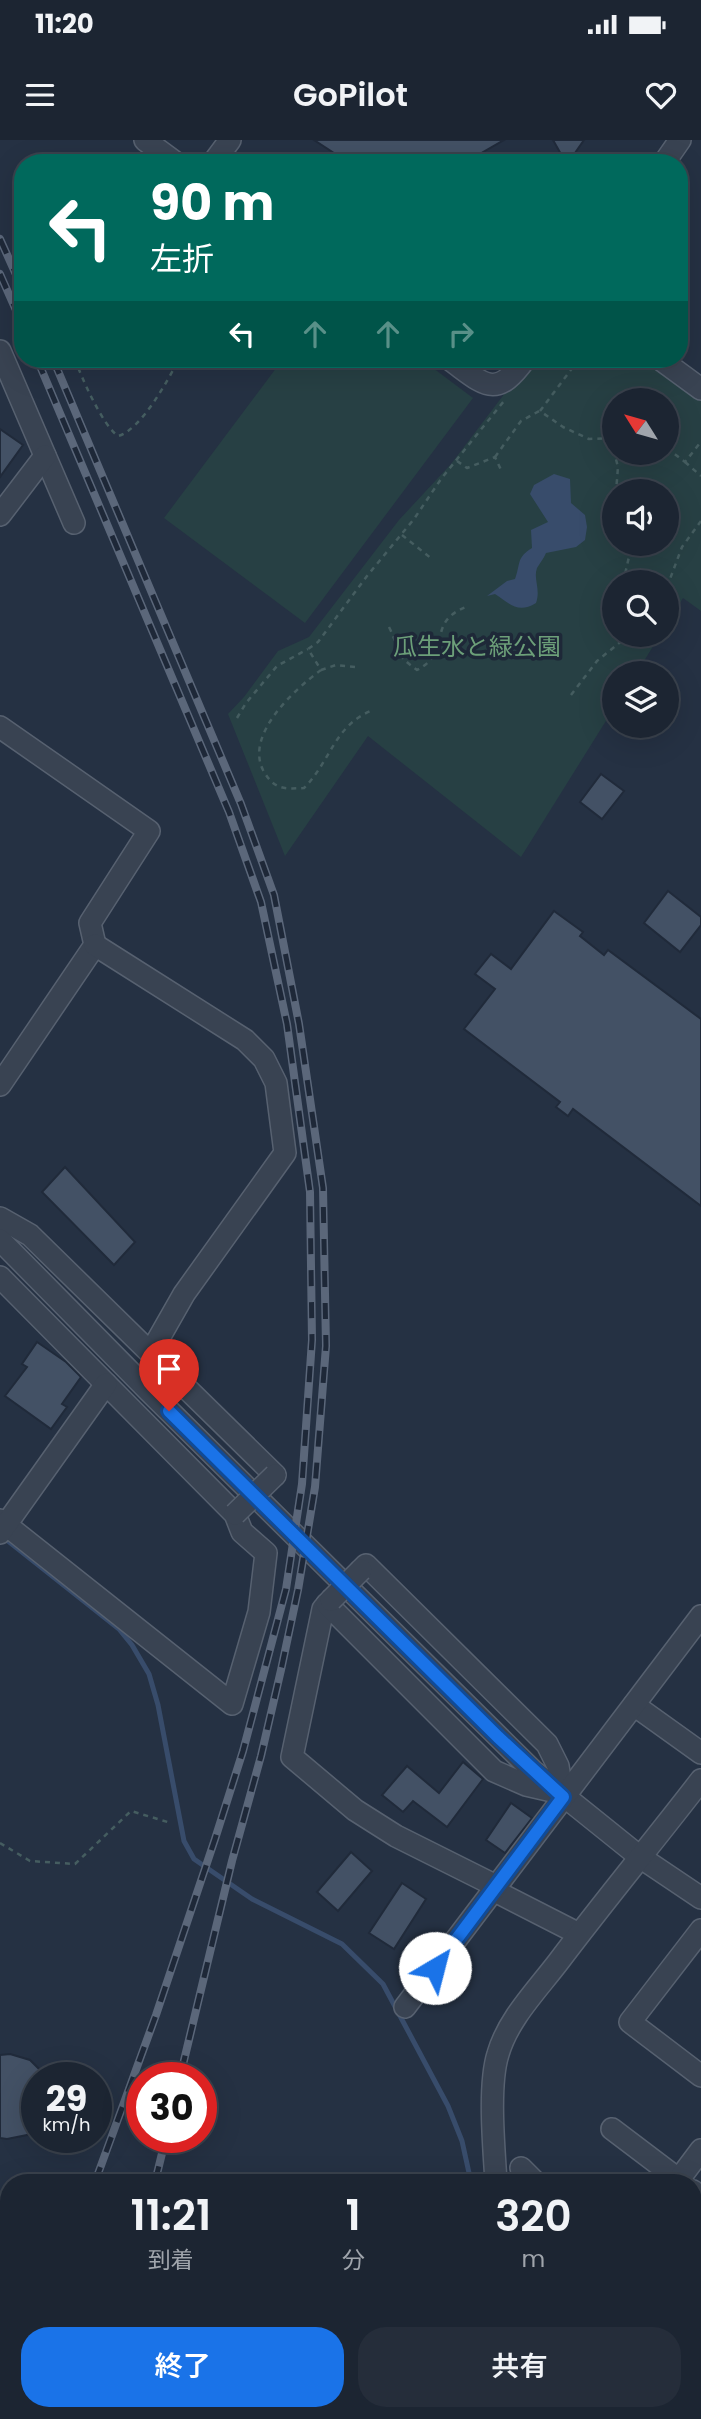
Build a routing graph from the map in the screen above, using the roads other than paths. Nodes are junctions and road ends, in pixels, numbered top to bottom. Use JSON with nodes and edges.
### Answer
{"nodes":[{"id":1,"x":145,"y":140,"type":"edge"},
{"id":2,"x":164,"y":154,"type":"edge"},
{"id":3,"x":0,"y":351,"type":"edge"},
{"id":4,"x":462,"y":368,"type":"edge"},
{"id":5,"x":518,"y":368,"type":"edge"},
{"id":6,"x":672,"y":368,"type":"edge"},
{"id":7,"x":701,"y":389,"type":"edge"},
{"id":8,"x":45,"y":456,"type":"junction"},
{"id":9,"x":0,"y":514,"type":"edge"},
{"id":10,"x":74,"y":523,"type":"dead end"},
{"id":11,"x":0,"y":727,"type":"edge"},
{"id":12,"x":95,"y":944,"type":"junction"},
{"id":13,"x":0,"y":1085,"type":"edge"},
{"id":14,"x":0,"y":1218,"type":"edge"},
{"id":15,"x":0,"y":1240,"type":"edge"},
{"id":16,"x":0,"y":1277,"type":"edge"},
{"id":17,"x":151,"y":1352,"type":"junction"},
{"id":18,"x":106,"y":1384,"type":"junction"},
{"id":19,"x":235,"y":1514,"type":"junction"},
{"id":20,"x":2,"y":1527,"type":"edge"},
{"id":21,"x":329,"y":1602,"type":"junction"},
{"id":22,"x":701,"y":1616,"type":"edge"},
{"id":23,"x":634,"y":1705,"type":"junction"},
{"id":24,"x":701,"y":1754,"type":"edge"},
{"id":25,"x":701,"y":1780,"type":"edge"},
{"id":26,"x":560,"y":1795,"type":"junction"},
{"id":27,"x":640,"y":1857,"type":"junction"},
{"id":28,"x":495,"y":1888,"type":"junction"},
{"id":29,"x":701,"y":1898,"type":"edge"},
{"id":30,"x":701,"y":1930,"type":"edge"},
{"id":31,"x":579,"y":1934,"type":"junction"},
{"id":32,"x":405,"y":2007,"type":"dead end"},
{"id":33,"x":701,"y":2076,"type":"edge"},
{"id":34,"x":612,"y":2129,"type":"dead end"},
{"id":35,"x":701,"y":2150,"type":"edge"},
{"id":36,"x":496,"y":2174,"type":"edge"},
{"id":37,"x":669,"y":2174,"type":"edge"},
{"id":38,"x":688,"y":2174,"type":"edge"}],
"edges":[{"from":1,"to":2,"type":"street"},
{"from":3,"to":8,"type":"street"},
{"from":4,"to":5,"type":"street"},
{"from":6,"to":7,"type":"street"},
{"from":8,"to":9,"type":"street"},
{"from":8,"to":10,"type":"street"},
{"from":11,"to":12,"type":"street"},
{"from":12,"to":13,"type":"street"},
{"from":12,"to":17,"type":"street"},
{"from":14,"to":17,"type":"street"},
{"from":15,"to":26,"type":"street"},
{"from":16,"to":18,"type":"street"},
{"from":17,"to":19,"type":"street","bridge":true},
{"from":18,"to":19,"type":"street"},
{"from":18,"to":20,"type":"street"},
{"from":19,"to":20,"type":"street"},
{"from":21,"to":26,"type":"street"},
{"from":21,"to":26,"type":"street","bridge":true},
{"from":21,"to":28,"type":"street"},
{"from":22,"to":23,"type":"street"},
{"from":23,"to":24,"type":"street"},
{"from":23,"to":26,"type":"street"},
{"from":25,"to":27,"type":"street"},
{"from":26,"to":27,"type":"street"},
{"from":26,"to":28,"type":"street"},
{"from":27,"to":29,"type":"street"},
{"from":27,"to":31,"type":"street"},
{"from":28,"to":31,"type":"street"},
{"from":28,"to":32,"type":"street"},
{"from":30,"to":33,"type":"street"},
{"from":31,"to":36,"type":"street"},
{"from":34,"to":37,"type":"street"},
{"from":35,"to":38,"type":"street"}]}
